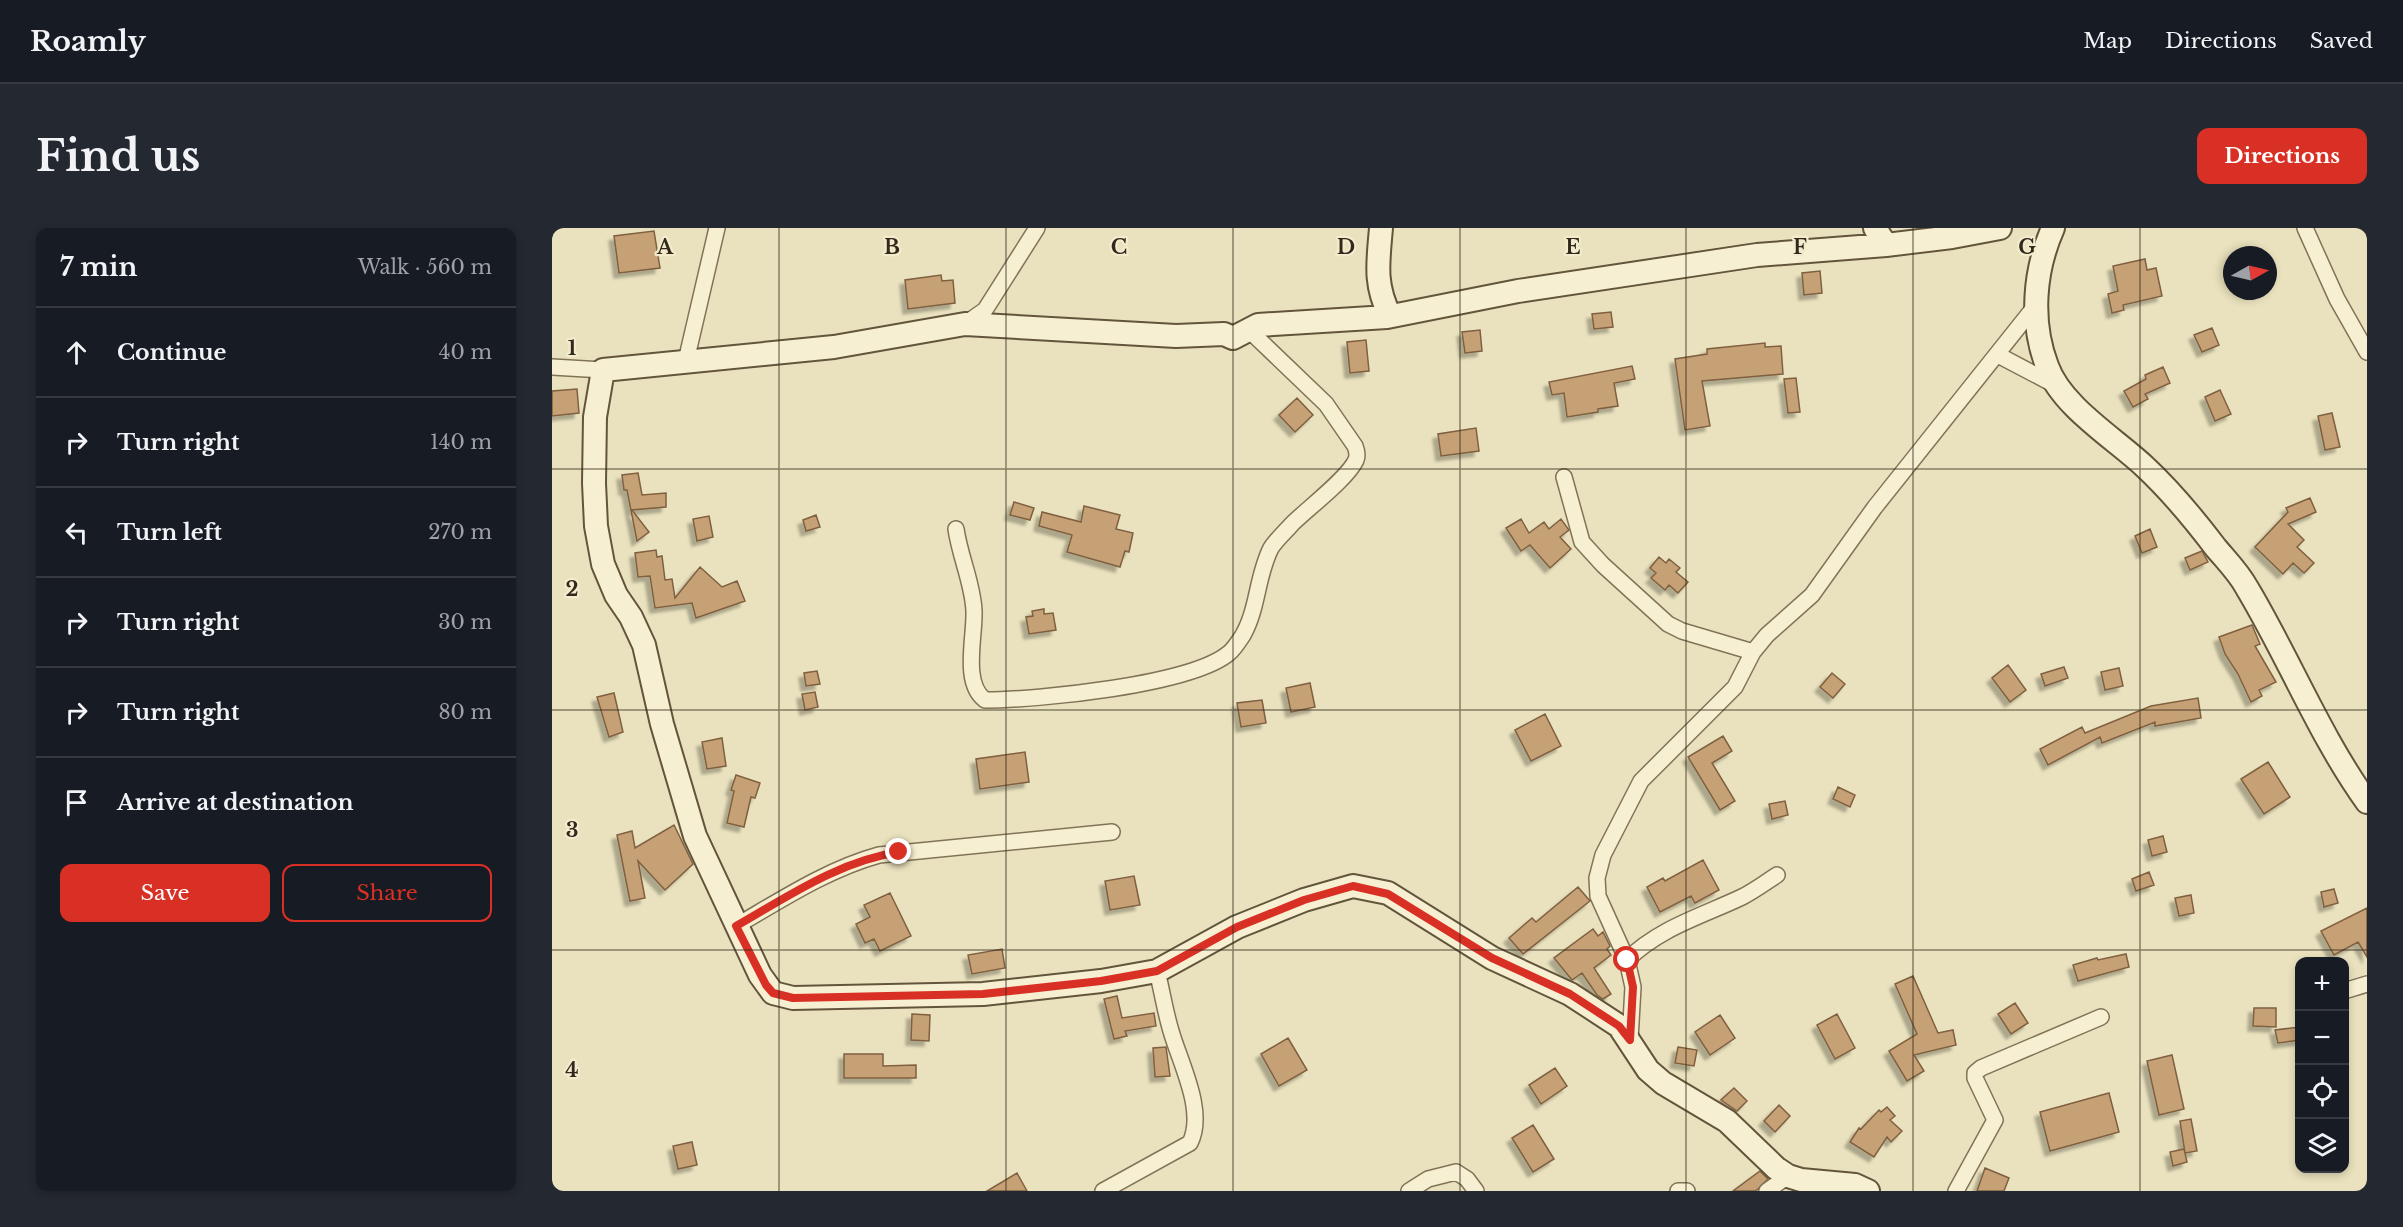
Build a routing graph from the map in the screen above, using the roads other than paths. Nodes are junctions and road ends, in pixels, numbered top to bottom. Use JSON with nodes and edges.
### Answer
{"nodes":[{"id":1,"x":717,"y":228,"type":"edge"},
{"id":2,"x":1037,"y":228,"type":"edge"},
{"id":3,"x":1381,"y":228,"type":"edge"},
{"id":4,"x":2000,"y":228,"type":"edge"},
{"id":5,"x":2053,"y":228,"type":"edge"},
{"id":6,"x":2305,"y":228,"type":"edge"},
{"id":7,"x":1881,"y":236,"type":"edge"},
{"id":8,"x":2036,"y":305,"type":"junction"},
{"id":9,"x":1390,"y":316,"type":"junction"},
{"id":10,"x":965,"y":324,"type":"junction"},
{"id":11,"x":1233,"y":338,"type":"junction"},
{"id":12,"x":2367,"y":352,"type":"edge"},
{"id":13,"x":1998,"y":355,"type":"junction"},
{"id":14,"x":686,"y":361,"type":"junction"},
{"id":15,"x":552,"y":367,"type":"edge"},
{"id":16,"x":603,"y":370,"type":"junction"},
{"id":17,"x":2059,"y":387,"type":"junction"},
{"id":18,"x":1564,"y":477,"type":"dead end"},
{"id":19,"x":956,"y":529,"type":"dead end"},
{"id":20,"x":1753,"y":652,"type":"junction"},
{"id":21,"x":2367,"y":802,"type":"edge"},
{"id":22,"x":1112,"y":832,"type":"dead end"},
{"id":23,"x":1777,"y":875,"type":"dead end"},
{"id":24,"x":736,"y":926,"type":"junction"},
{"id":25,"x":1627,"y":960,"type":"junction"},
{"id":26,"x":1157,"y":971,"type":"junction"},
{"id":27,"x":2367,"y":984,"type":"edge"},
{"id":28,"x":2349,"y":989,"type":"edge"},
{"id":29,"x":2101,"y":1017,"type":"dead end"},
{"id":30,"x":1630,"y":1040,"type":"junction"},
{"id":31,"x":1788,"y":1176,"type":"junction"},
{"id":32,"x":1102,"y":1191,"type":"edge"},
{"id":33,"x":1409,"y":1191,"type":"edge"},
{"id":34,"x":1476,"y":1191,"type":"edge"},
{"id":35,"x":1678,"y":1191,"type":"edge"},
{"id":36,"x":1687,"y":1191,"type":"edge"},
{"id":37,"x":1767,"y":1191,"type":"edge"},
{"id":38,"x":1868,"y":1191,"type":"edge"},
{"id":39,"x":1956,"y":1191,"type":"edge"}],
"edges":[{"from":1,"to":14,"type":"street"},
{"from":2,"to":10,"type":"street"},
{"from":3,"to":9,"type":"street"},
{"from":4,"to":7,"type":"street"},
{"from":5,"to":8,"type":"street"},
{"from":6,"to":12,"type":"street"},
{"from":7,"to":9,"type":"street"},
{"from":8,"to":13,"type":"street"},
{"from":8,"to":17,"type":"street"},
{"from":9,"to":11,"type":"street"},
{"from":10,"to":11,"type":"street"},
{"from":10,"to":14,"type":"street"},
{"from":11,"to":19,"type":"street"},
{"from":13,"to":17,"type":"street"},
{"from":13,"to":20,"type":"street"},
{"from":14,"to":16,"type":"street"},
{"from":15,"to":16,"type":"street"},
{"from":16,"to":24,"type":"street"},
{"from":17,"to":21,"type":"street"},
{"from":18,"to":20,"type":"street"},
{"from":20,"to":25,"type":"street"},
{"from":22,"to":24,"type":"street"},
{"from":23,"to":25,"type":"street"},
{"from":24,"to":26,"type":"street"},
{"from":25,"to":30,"type":"street"},
{"from":26,"to":30,"type":"street"},
{"from":26,"to":32,"type":"street"},
{"from":27,"to":28,"type":"street"},
{"from":29,"to":39,"type":"street"},
{"from":30,"to":31,"type":"street"},
{"from":31,"to":37,"type":"street"},
{"from":31,"to":38,"type":"street"},
{"from":33,"to":34,"type":"street"},
{"from":35,"to":36,"type":"street"}]}
